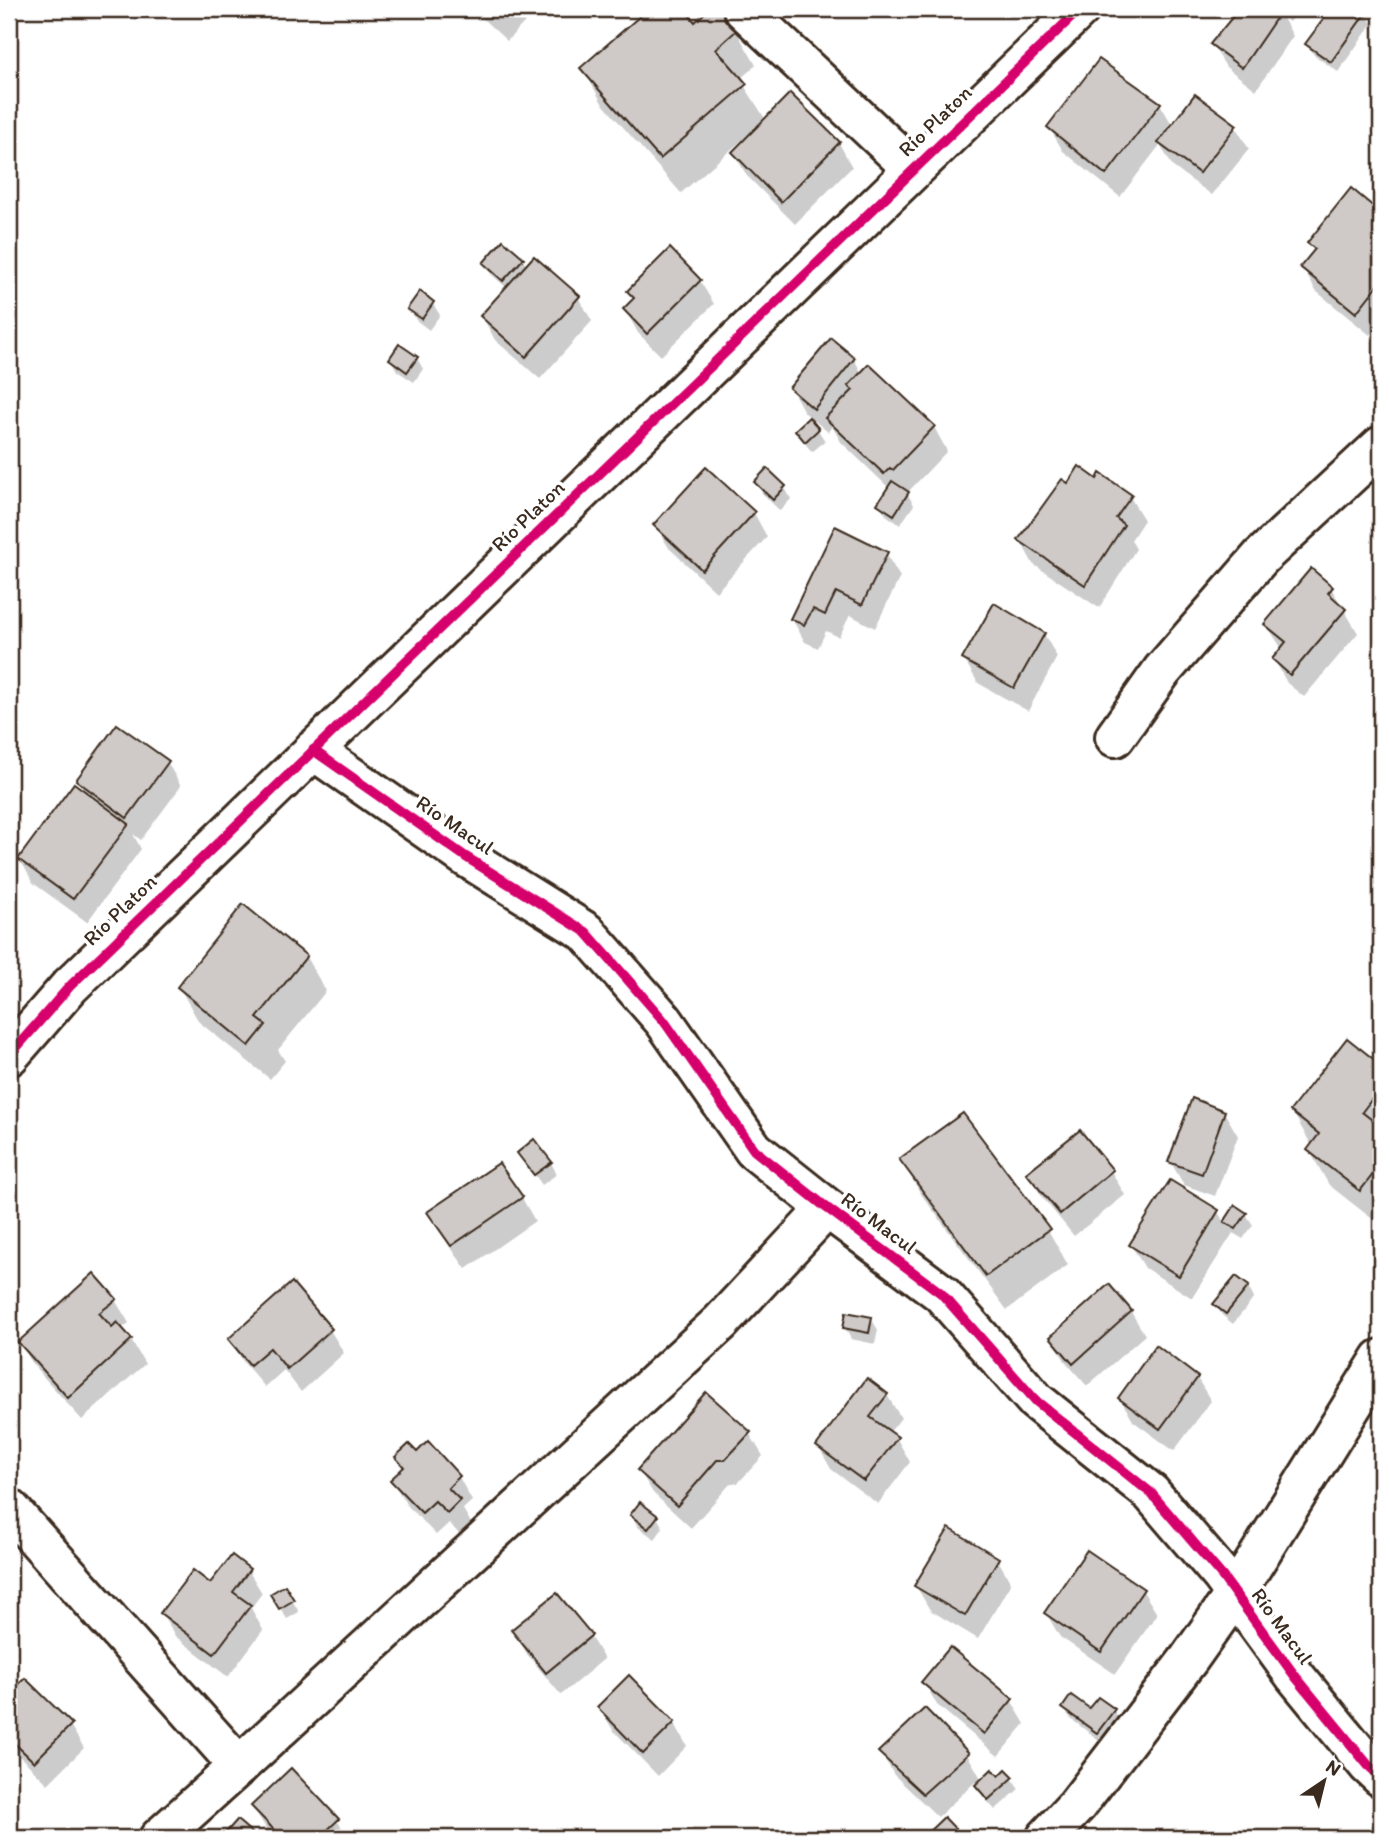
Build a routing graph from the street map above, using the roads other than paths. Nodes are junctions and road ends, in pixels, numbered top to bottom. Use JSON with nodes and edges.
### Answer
{"nodes":[{"id":1,"x":743,"y":9,"type":"edge"},
{"id":2,"x":1080,"y":9,"type":"edge"},
{"id":3,"x":914,"y":169,"type":"junction"},
{"id":4,"x":1381,"y":446,"type":"edge"},
{"id":5,"x":1115,"y":737,"type":"dead end"},
{"id":6,"x":313,"y":750,"type":"junction"},
{"id":7,"x":9,"y":1056,"type":"edge"},
{"id":8,"x":827,"y":1208,"type":"junction"},
{"id":9,"x":1381,"y":1359,"type":"edge"},
{"id":10,"x":9,"y":1508,"type":"edge"},
{"id":11,"x":1235,"y":1594,"type":"junction"},
{"id":12,"x":239,"y":1766,"type":"junction"},
{"id":13,"x":1381,"y":1777,"type":"edge"},
{"id":14,"x":159,"y":1838,"type":"edge"},
{"id":15,"x":1046,"y":1838,"type":"edge"}],
"edges":[{"from":1,"to":3,"type":"street"},
{"from":2,"to":3,"type":"street","name":"Río Platon"},
{"from":3,"to":6,"type":"street","name":"Río Platon"},
{"from":4,"to":5,"type":"street"},
{"from":6,"to":7,"type":"street","name":"Río Platon"},
{"from":6,"to":8,"type":"street","name":"Río Macul"},
{"from":8,"to":11,"type":"street","name":"Río Macul"},
{"from":8,"to":12,"type":"street"},
{"from":9,"to":11,"type":"street"},
{"from":10,"to":12,"type":"street"},
{"from":11,"to":13,"type":"street","name":"Río Macul"},
{"from":11,"to":15,"type":"street"},
{"from":12,"to":14,"type":"street"}]}
